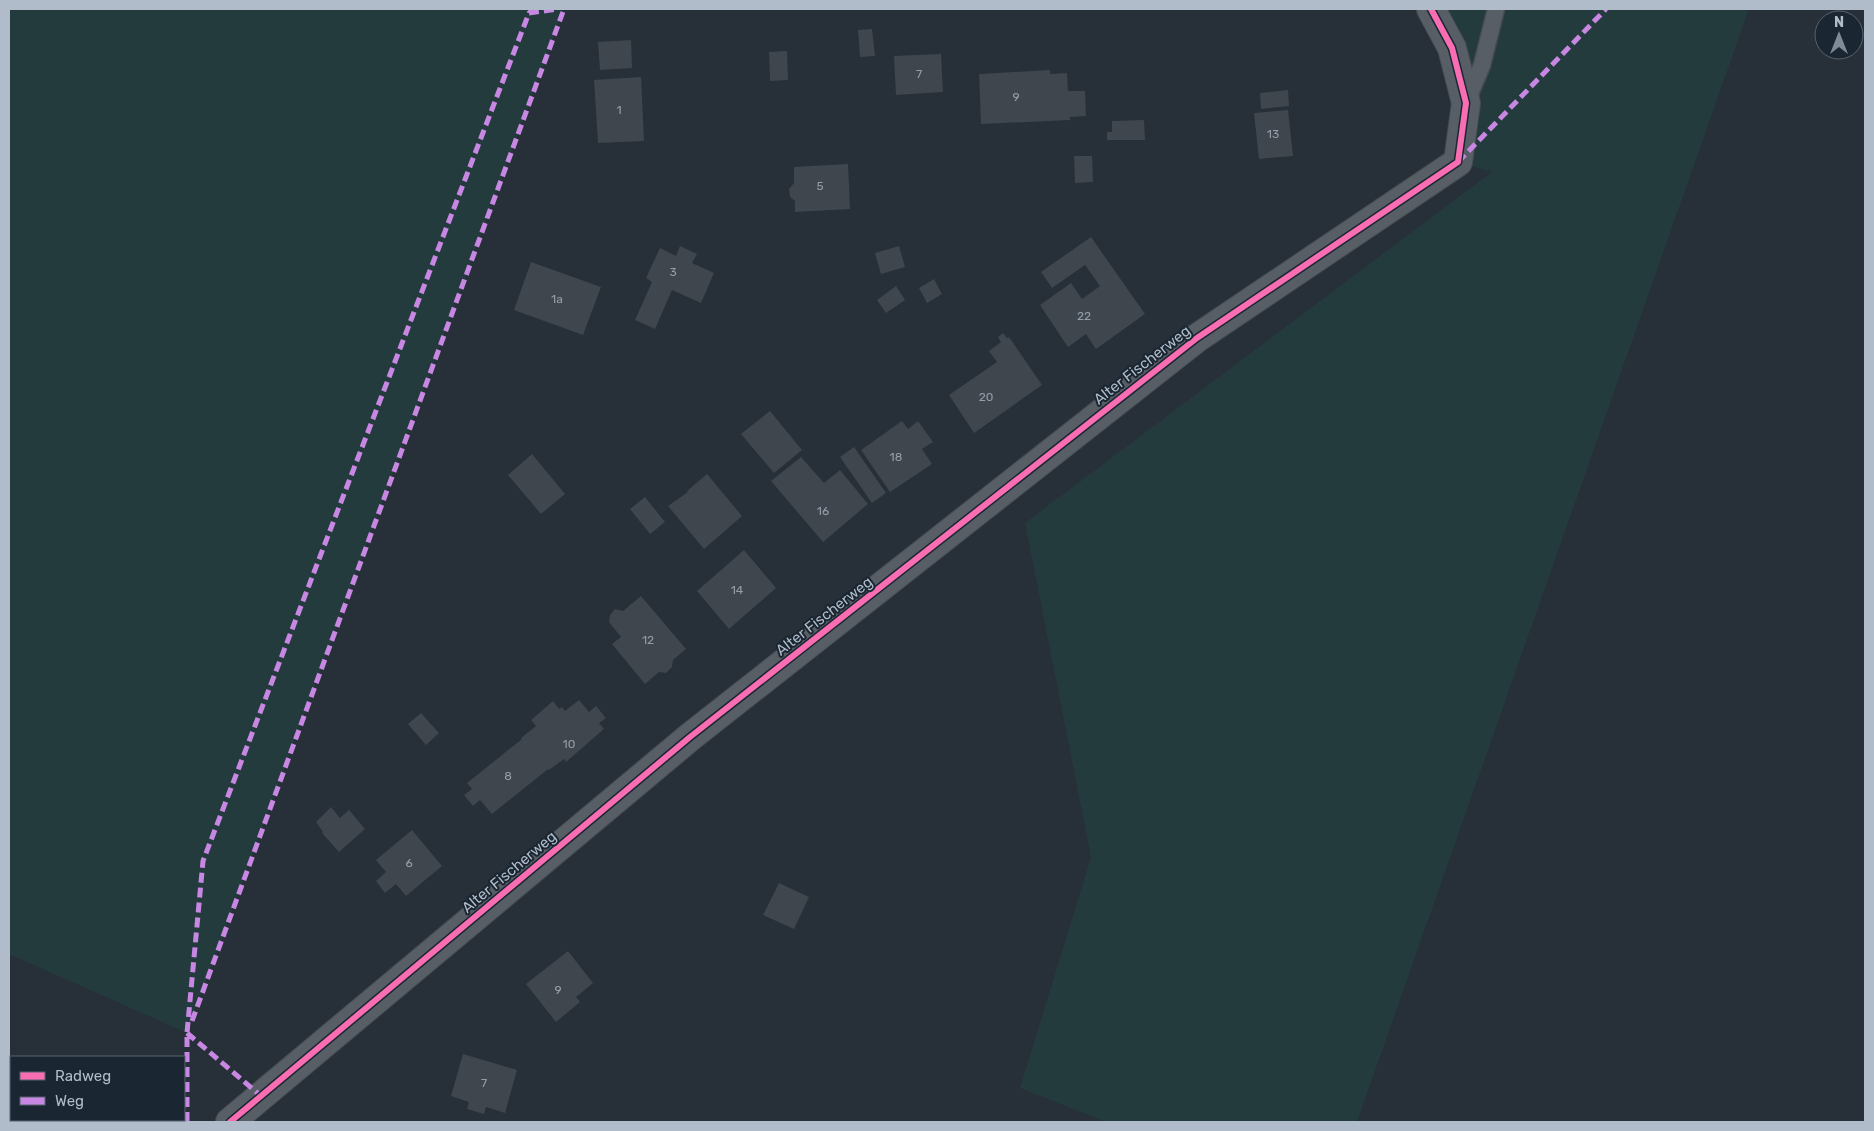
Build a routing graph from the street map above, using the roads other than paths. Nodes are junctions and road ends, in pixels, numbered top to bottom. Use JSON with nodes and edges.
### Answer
{"nodes":[{"id":1,"x":1431,"y":9,"type":"edge"},
{"id":2,"x":1496,"y":9,"type":"edge"},
{"id":3,"x":1466,"y":103,"type":"junction"},
{"id":4,"x":230,"y":1122,"type":"edge"}],
"edges":[{"from":1,"to":3,"type":"street"},
{"from":2,"to":3,"type":"lane"},
{"from":3,"to":4,"type":"street","name":"Alter Fischerweg"}]}
